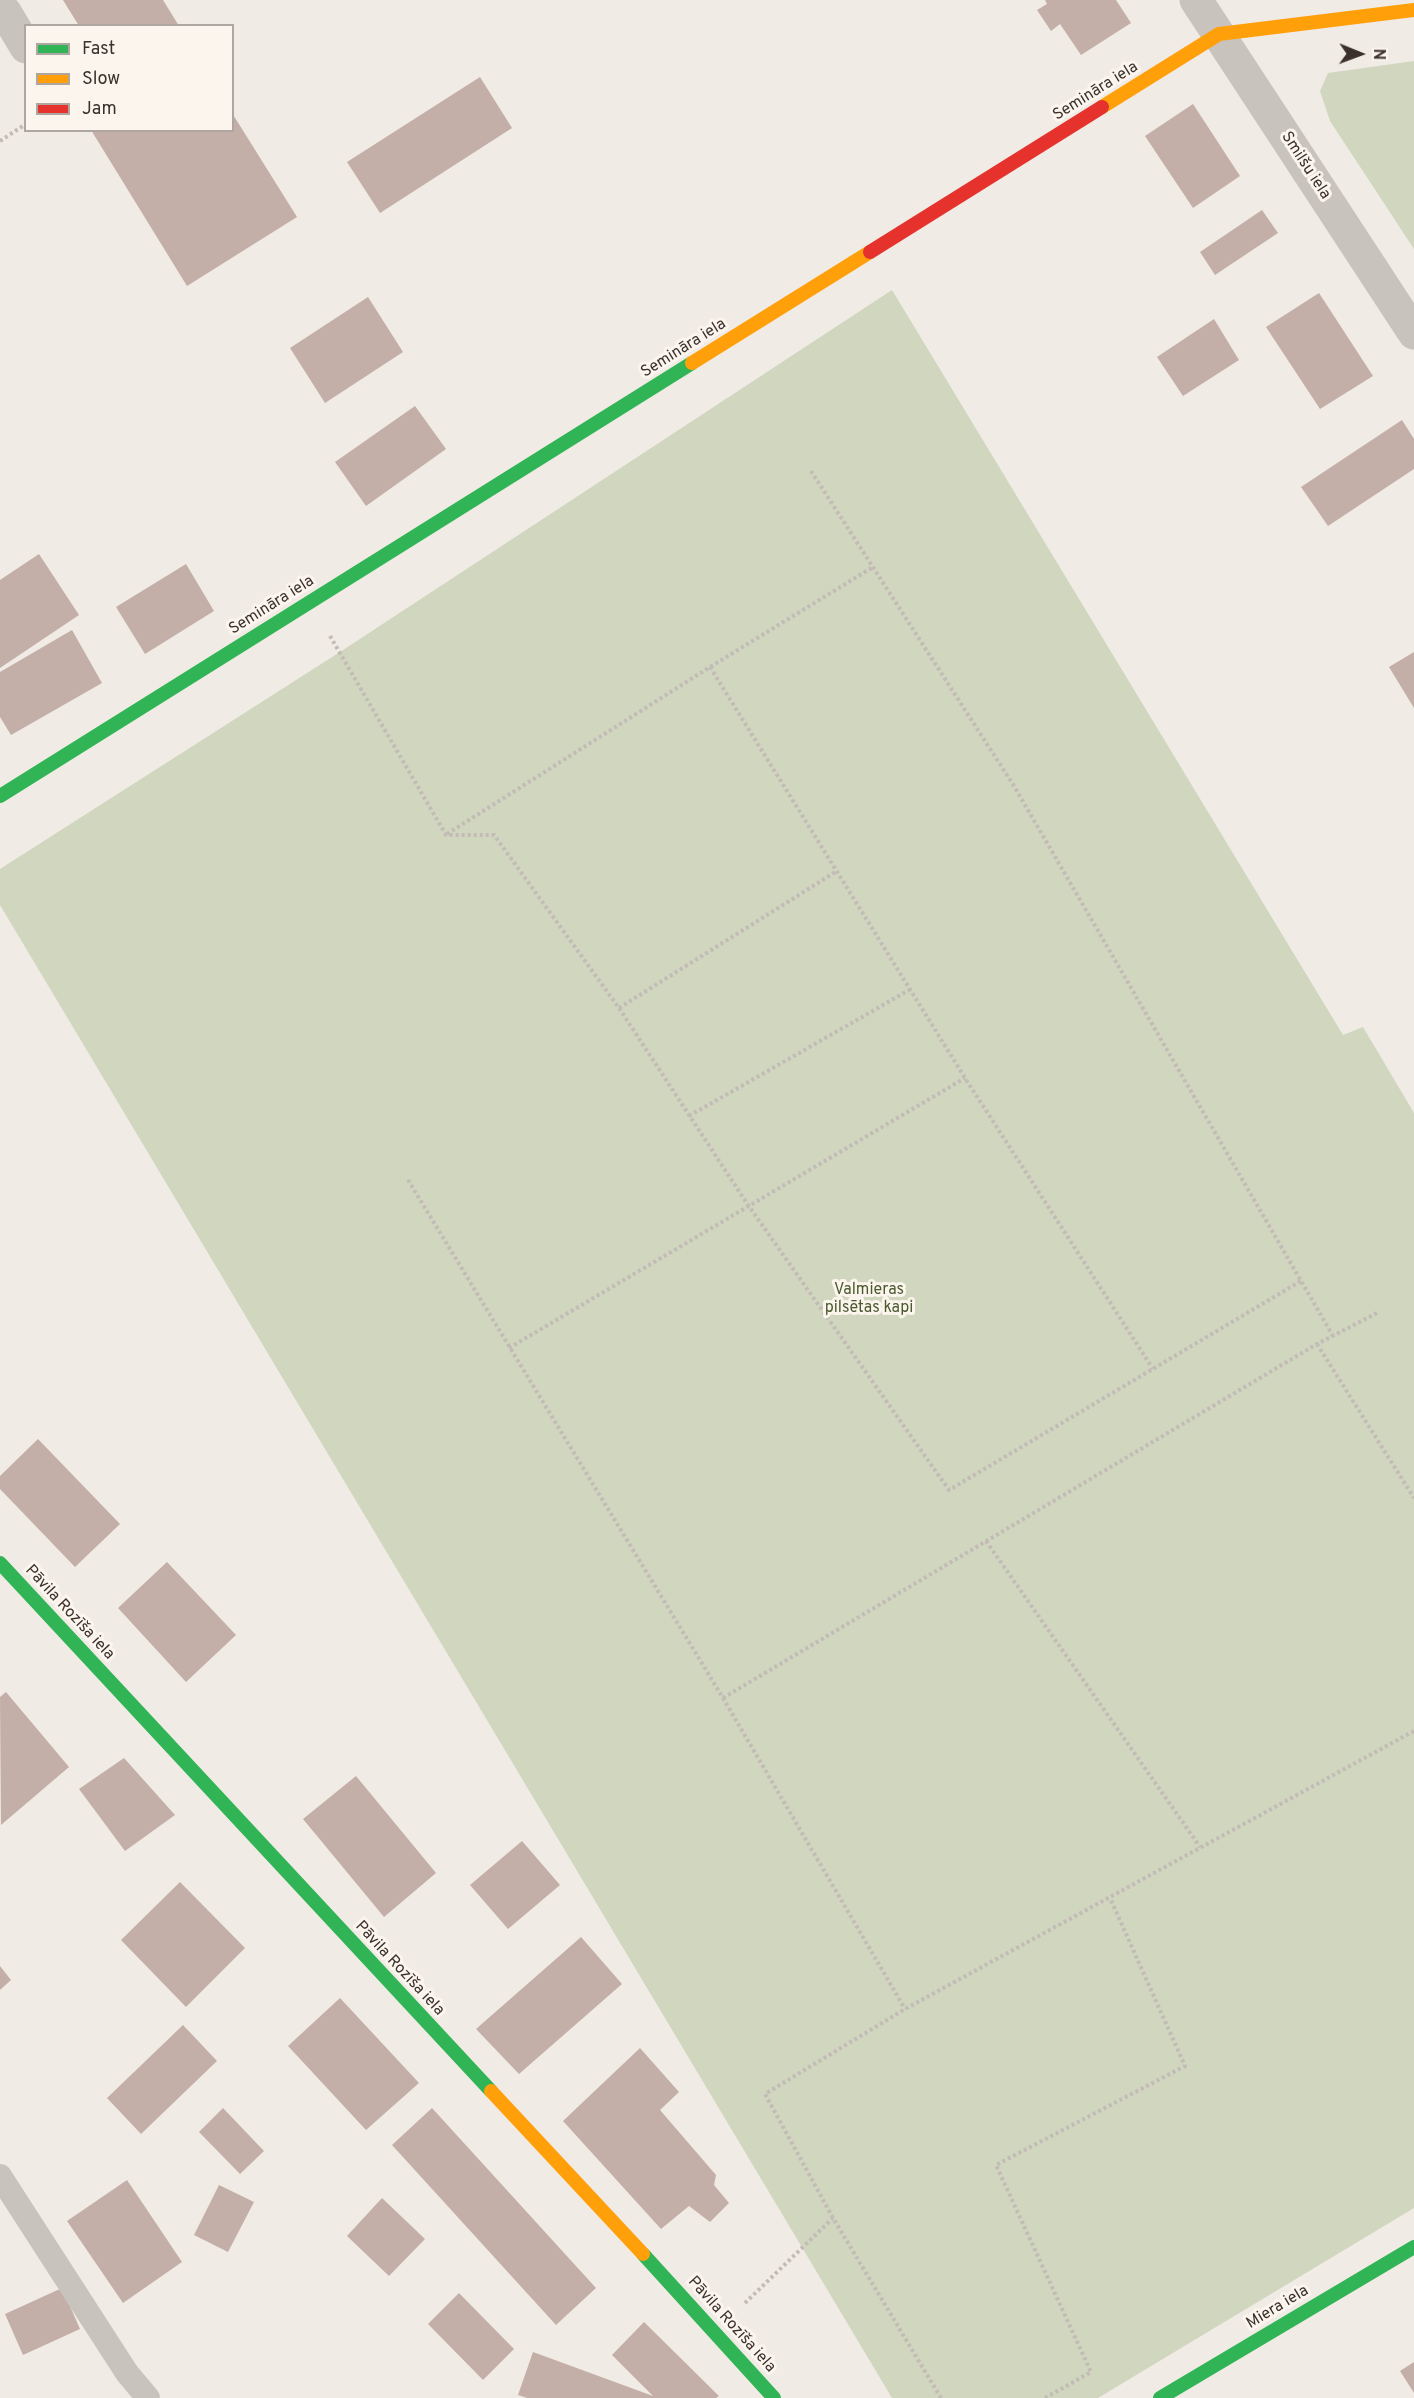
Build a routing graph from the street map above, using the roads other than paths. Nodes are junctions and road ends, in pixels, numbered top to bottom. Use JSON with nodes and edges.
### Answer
{"nodes":[{"id":1,"x":1196,"y":0,"type":"edge"},
{"id":2,"x":1403,"y":8,"type":"edge"},
{"id":3,"x":2,"y":10,"type":"edge"},
{"id":4,"x":1219,"y":34,"type":"junction"},
{"id":5,"x":24,"y":44,"type":"edge"},
{"id":6,"x":1414,"y":333,"type":"edge"},
{"id":7,"x":0,"y":796,"type":"edge"},
{"id":8,"x":0,"y":1563,"type":"edge"},
{"id":9,"x":0,"y":2176,"type":"edge"},
{"id":10,"x":1414,"y":2247,"type":"edge"},
{"id":11,"x":148,"y":2398,"type":"edge"},
{"id":12,"x":774,"y":2398,"type":"edge"},
{"id":13,"x":1160,"y":2398,"type":"edge"}],
"edges":[{"from":1,"to":4,"type":"street","name":"Smilšu iela"},
{"from":2,"to":4,"type":"street","name":"Semināra iela"},
{"from":3,"to":5,"type":"street"},
{"from":4,"to":6,"type":"street","name":"Smilšu iela"},
{"from":4,"to":7,"type":"street","name":"Semināra iela"},
{"from":8,"to":12,"type":"street","name":"Pāvila Rozīša iela"},
{"from":9,"to":11,"type":"lane"},
{"from":10,"to":13,"type":"street","name":"Miera iela"}]}
